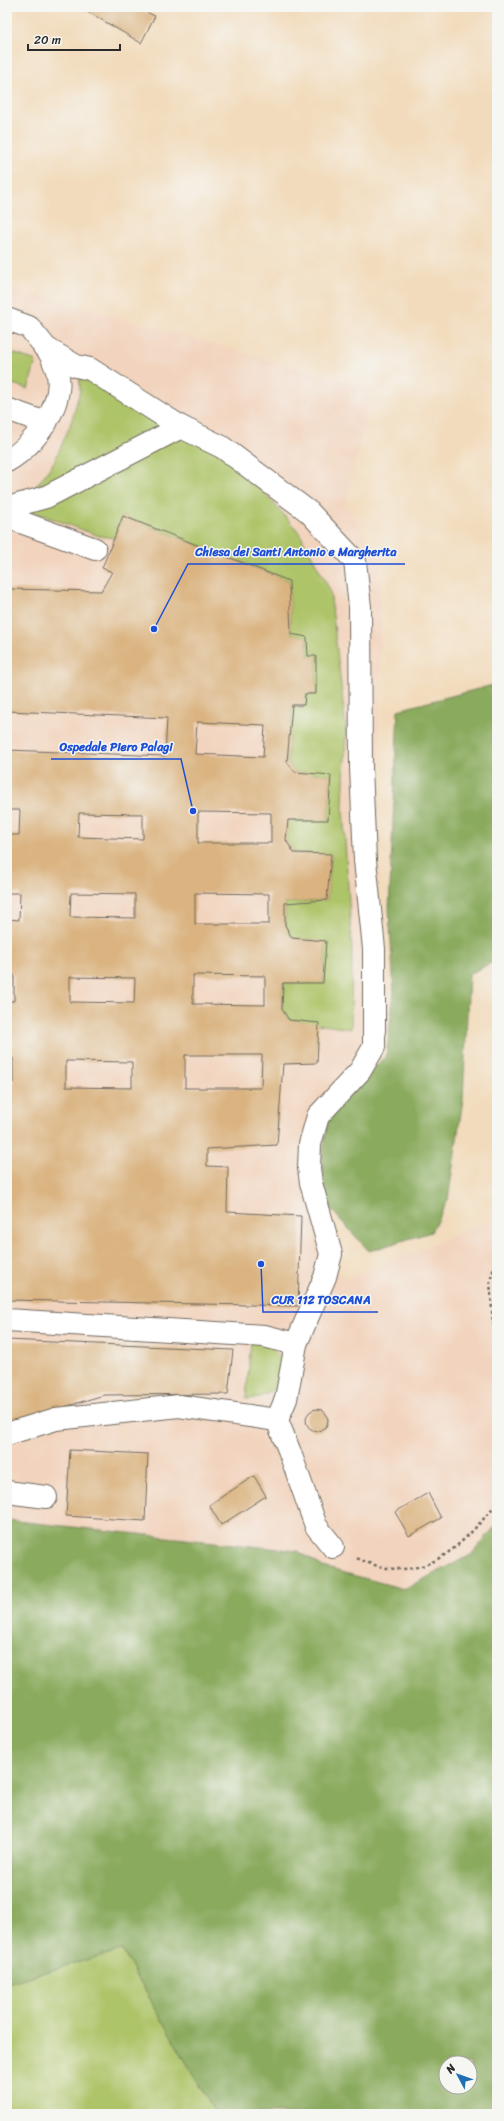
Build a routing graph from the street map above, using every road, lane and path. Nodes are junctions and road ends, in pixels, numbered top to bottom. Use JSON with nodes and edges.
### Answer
{"nodes":[{"id":1,"x":7,"y":319,"type":"edge"},
{"id":2,"x":7,"y":334,"type":"edge"},
{"id":3,"x":46,"y":348,"type":"junction"},
{"id":4,"x":7,"y":409,"type":"edge"},
{"id":5,"x":46,"y":423,"type":"junction"},
{"id":6,"x":181,"y":427,"type":"junction"},
{"id":7,"x":8,"y":460,"type":"edge"},
{"id":8,"x":7,"y":508,"type":"edge"},
{"id":9,"x":7,"y":517,"type":"edge"},
{"id":10,"x":95,"y":549,"type":"dead end"},
{"id":11,"x":497,"y":1258,"type":"edge"},
{"id":12,"x":7,"y":1320,"type":"edge"},
{"id":13,"x":497,"y":1336,"type":"edge"},
{"id":14,"x":296,"y":1344,"type":"junction"},
{"id":15,"x":277,"y":1420,"type":"junction"},
{"id":16,"x":7,"y":1434,"type":"edge"},
{"id":17,"x":7,"y":1492,"type":"edge"},
{"id":18,"x":46,"y":1497,"type":"dead end"},
{"id":19,"x":497,"y":1503,"type":"edge"},
{"id":20,"x":333,"y":1547,"type":"joint"}],
"edges":[{"from":1,"to":3,"type":"lane"},
{"from":2,"to":3,"type":"lane"},
{"from":3,"to":5,"type":"lane"},
{"from":3,"to":6,"type":"lane"},
{"from":4,"to":5,"type":"lane"},
{"from":5,"to":7,"type":"lane"},
{"from":6,"to":8,"type":"lane"},
{"from":6,"to":14,"type":"lane"},
{"from":9,"to":10,"type":"lane"},
{"from":11,"to":13,"type":"path"},
{"from":12,"to":14,"type":"lane"},
{"from":14,"to":15,"type":"lane"},
{"from":15,"to":16,"type":"lane"},
{"from":15,"to":20,"type":"lane"},
{"from":17,"to":18,"type":"lane"},
{"from":19,"to":20,"type":"path"}]}
